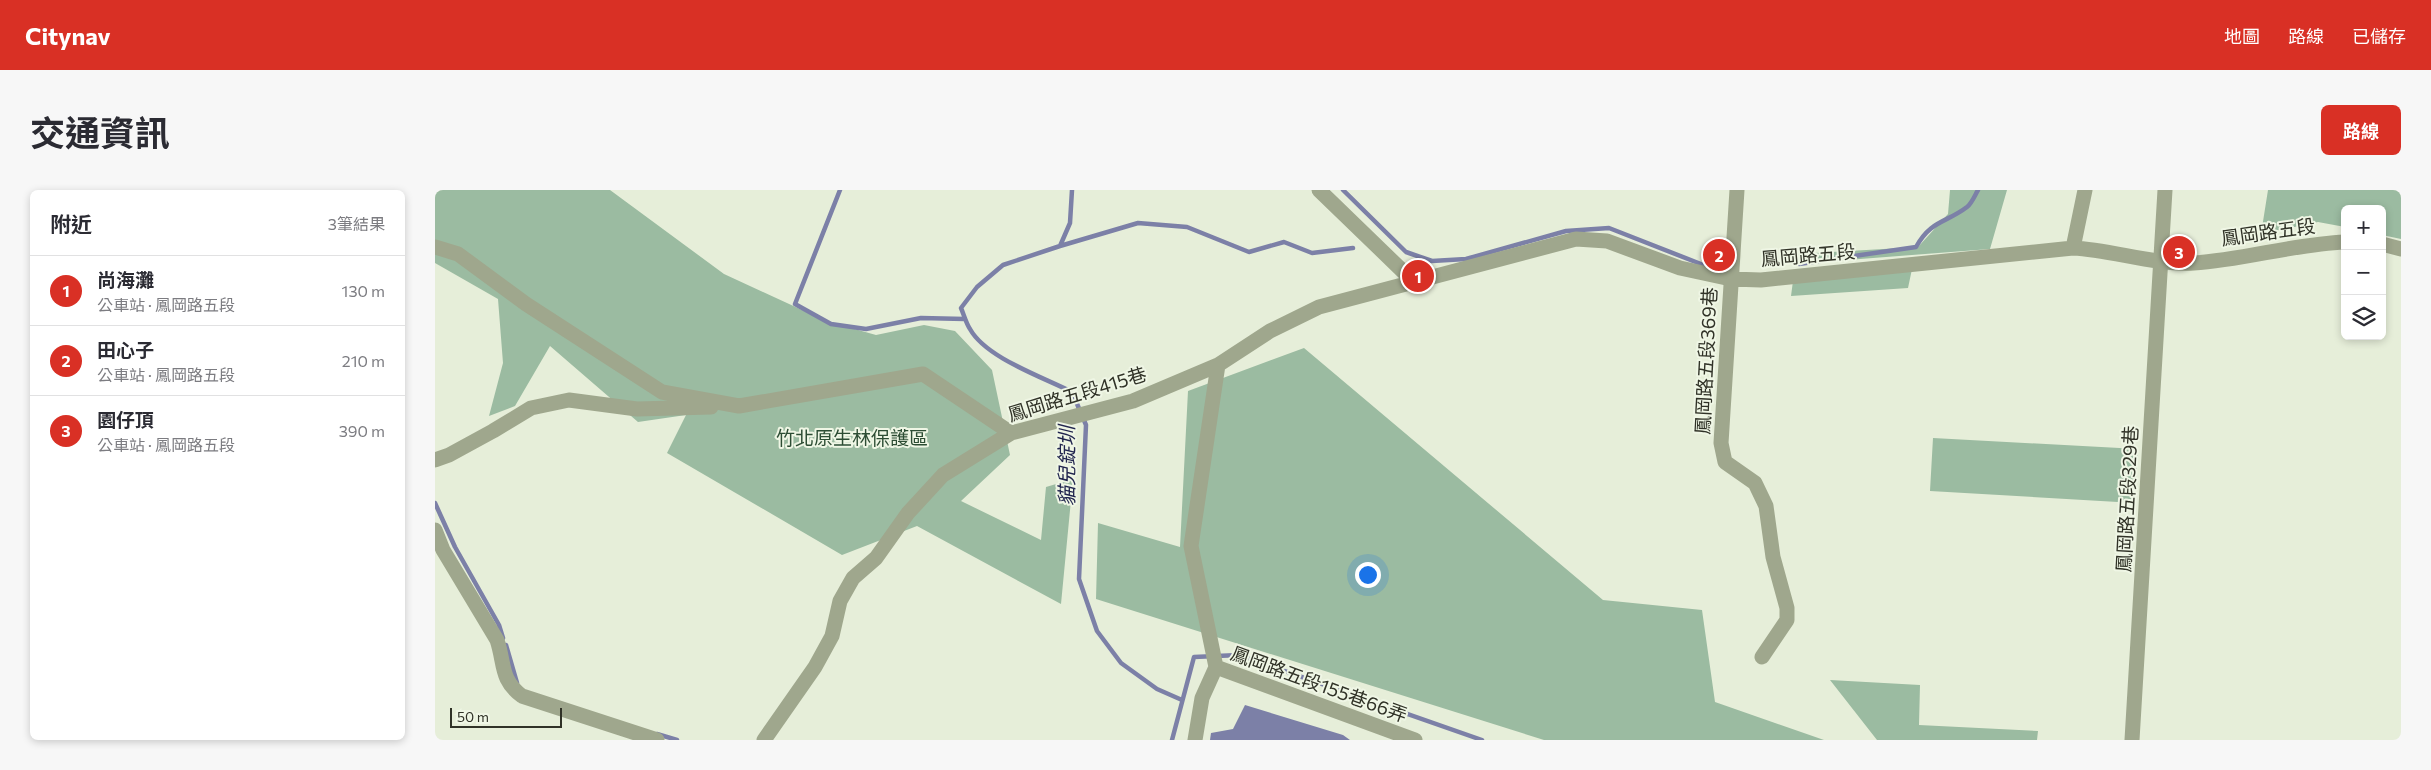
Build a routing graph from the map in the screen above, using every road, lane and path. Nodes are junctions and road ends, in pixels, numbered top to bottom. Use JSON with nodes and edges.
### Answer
{"nodes":[{"id":1,"x":1319,"y":190,"type":"edge"},
{"id":2,"x":1737,"y":190,"type":"edge"},
{"id":3,"x":2085,"y":190,"type":"edge"},
{"id":4,"x":2165,"y":190,"type":"edge"},
{"id":5,"x":2341,"y":243,"type":"edge"},
{"id":6,"x":2386,"y":245,"type":"edge"},
{"id":7,"x":435,"y":247,"type":"edge"},
{"id":8,"x":2073,"y":248,"type":"junction"},
{"id":9,"x":2401,"y":248,"type":"edge"},
{"id":10,"x":2162,"y":261,"type":"junction"},
{"id":11,"x":1731,"y":279,"type":"junction"},
{"id":12,"x":1414,"y":282,"type":"junction"},
{"id":13,"x":1218,"y":365,"type":"junction"},
{"id":14,"x":739,"y":406,"type":"junction"},
{"id":15,"x":1011,"y":433,"type":"junction"},
{"id":16,"x":435,"y":460,"type":"edge"},
{"id":17,"x":435,"y":530,"type":"edge"},
{"id":18,"x":1762,"y":657,"type":"dead end"},
{"id":19,"x":1215,"y":668,"type":"junction"},
{"id":20,"x":657,"y":740,"type":"edge"},
{"id":21,"x":764,"y":740,"type":"edge"},
{"id":22,"x":1195,"y":740,"type":"edge"},
{"id":23,"x":1415,"y":740,"type":"edge"},
{"id":24,"x":2133,"y":740,"type":"edge"}],
"edges":[{"from":1,"to":12,"type":"street"},
{"from":2,"to":11,"type":"street","name":"鳳岡路五段369巷"},
{"from":3,"to":8,"type":"street"},
{"from":4,"to":10,"type":"street","name":"鳳岡路五段329巷"},
{"from":5,"to":10,"type":"street","name":"鳳岡路五段"},
{"from":6,"to":9,"type":"street"},
{"from":7,"to":14,"type":"street"},
{"from":8,"to":10,"type":"street","name":"鳳岡路五段"},
{"from":8,"to":11,"type":"street","name":"鳳岡路五段"},
{"from":10,"to":24,"type":"street","name":"鳳岡路五段329巷"},
{"from":11,"to":12,"type":"street","name":"鳳岡路五段"},
{"from":11,"to":18,"type":"street","name":"鳳岡路五段369巷"},
{"from":12,"to":13,"type":"street","name":"鳳岡路五段415巷"},
{"from":13,"to":15,"type":"street","name":"鳳岡路五段415巷"},
{"from":13,"to":19,"type":"street","name":"鳳岡路五段155巷66弄"},
{"from":14,"to":15,"type":"street"},
{"from":14,"to":16,"type":"street"},
{"from":15,"to":21,"type":"street","name":"鳳岡路五段415巷"},
{"from":17,"to":20,"type":"street"},
{"from":19,"to":22,"type":"street"},
{"from":19,"to":23,"type":"street","name":"鳳岡路五段155巷66弄"}]}
